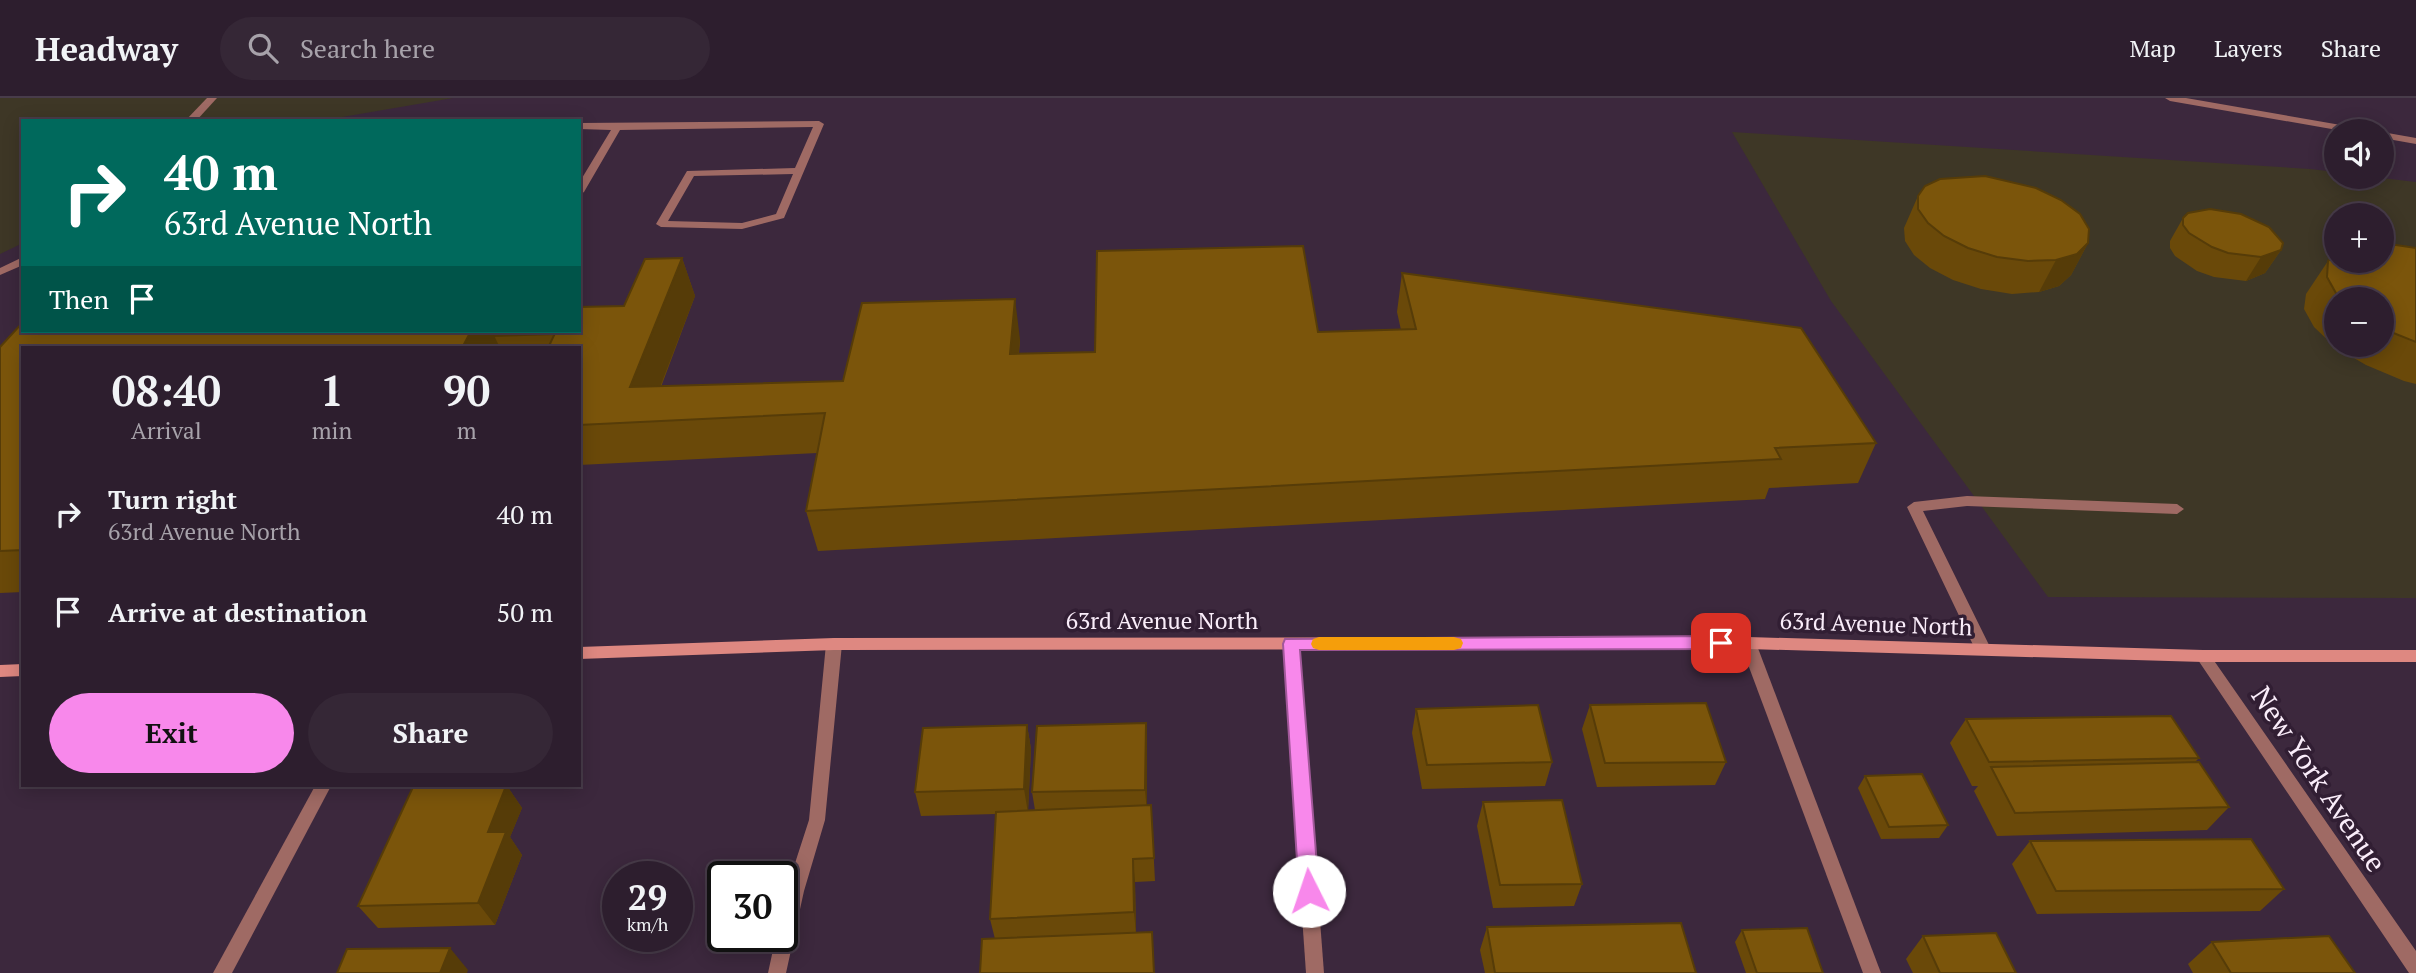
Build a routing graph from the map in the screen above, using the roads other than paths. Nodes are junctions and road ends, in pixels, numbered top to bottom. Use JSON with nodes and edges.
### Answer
{"nodes":[{"id":1,"x":212,"y":98,"type":"edge"},
{"id":2,"x":2170,"y":98,"type":"edge"},
{"id":3,"x":192,"y":119,"type":"edge"},
{"id":4,"x":2324,"y":125,"type":"edge"},
{"id":5,"x":581,"y":127,"type":"edge"},
{"id":6,"x":617,"y":127,"type":"junction"},
{"id":7,"x":2394,"y":137,"type":"edge"},
{"id":8,"x":2416,"y":141,"type":"edge"},
{"id":9,"x":799,"y":171,"type":"junction"},
{"id":10,"x":581,"y":172,"type":"edge"},
{"id":11,"x":592,"y":172,"type":"junction"},
{"id":12,"x":581,"y":189,"type":"edge"},
{"id":13,"x":21,"y":261,"type":"edge"},
{"id":14,"x":0,"y":272,"type":"edge"},
{"id":15,"x":2177,"y":509,"type":"dead end"},
{"id":16,"x":1748,"y":643,"type":"junction"},
{"id":17,"x":834,"y":644,"type":"junction"},
{"id":18,"x":1291,"y":644,"type":"junction"},
{"id":19,"x":1983,"y":649,"type":"junction"},
{"id":20,"x":581,"y":653,"type":"edge"},
{"id":21,"x":2203,"y":656,"type":"junction"},
{"id":22,"x":2416,"y":656,"type":"edge"},
{"id":23,"x":21,"y":670,"type":"edge"},
{"id":24,"x":0,"y":671,"type":"edge"},
{"id":25,"x":322,"y":787,"type":"edge"},
{"id":26,"x":2416,"y":967,"type":"edge"},
{"id":27,"x":222,"y":973,"type":"edge"},
{"id":28,"x":777,"y":973,"type":"edge"},
{"id":29,"x":1315,"y":973,"type":"edge"},
{"id":30,"x":1872,"y":973,"type":"edge"}],
"edges":[{"from":1,"to":3,"type":"street"},
{"from":2,"to":4,"type":"street"},
{"from":5,"to":6,"type":"street"},
{"from":6,"to":9,"type":"street"},
{"from":6,"to":11,"type":"street"},
{"from":7,"to":8,"type":"street"},
{"from":9,"to":9,"type":"street"},
{"from":10,"to":11,"type":"street"},
{"from":11,"to":12,"type":"street"},
{"from":13,"to":14,"type":"street"},
{"from":15,"to":19,"type":"street"},
{"from":16,"to":18,"type":"street","name":"63rd Avenue North"},
{"from":16,"to":19,"type":"street","name":"63rd Avenue North"},
{"from":16,"to":30,"type":"street"},
{"from":17,"to":18,"type":"street","name":"63rd Avenue North"},
{"from":17,"to":20,"type":"street","name":"63rd Avenue North"},
{"from":17,"to":28,"type":"street"},
{"from":18,"to":29,"type":"street"},
{"from":19,"to":21,"type":"street","name":"63rd Avenue North"},
{"from":21,"to":22,"type":"street","name":"63rd Avenue North"},
{"from":21,"to":26,"type":"street","name":"New York Avenue"},
{"from":23,"to":24,"type":"street"},
{"from":25,"to":27,"type":"street"}]}
